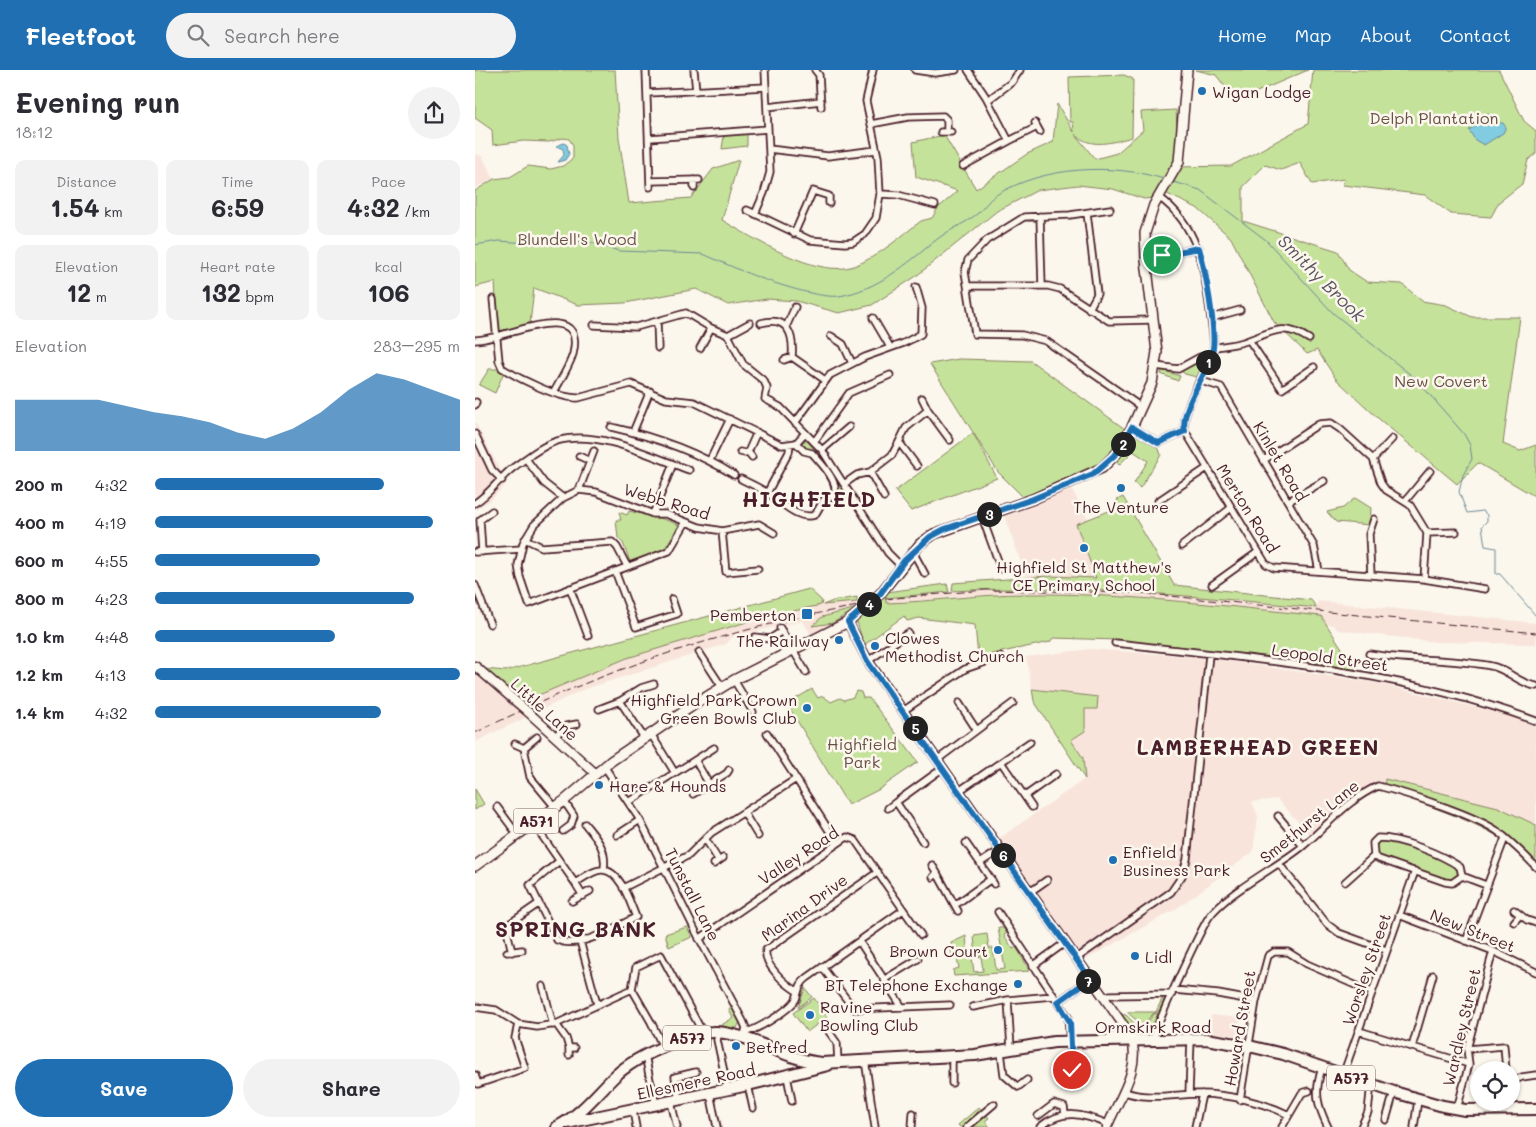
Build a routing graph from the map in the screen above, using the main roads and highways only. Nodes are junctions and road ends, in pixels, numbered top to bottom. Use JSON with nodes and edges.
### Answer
{"nodes":[{"id":1,"x":1187,"y":70,"type":"edge"},
{"id":2,"x":475,"y":866,"type":"edge"},
{"id":3,"x":800,"y":1060,"type":"junction"},
{"id":4,"x":836,"y":1063,"type":"junction"},
{"id":5,"x":803,"y":1073,"type":"junction"},
{"id":6,"x":590,"y":1102,"type":"junction"},
{"id":7,"x":1520,"y":1107,"type":"edge"},
{"id":8,"x":1470,"y":1108,"type":"edge"},
{"id":9,"x":1536,"y":1109,"type":"edge"},
{"id":10,"x":598,"y":1118,"type":"junction"},
{"id":11,"x":583,"y":1120,"type":"edge"},
{"id":12,"x":560,"y":1125,"type":"edge"}],
"edges":[{"from":1,"to":2,"type":"main road","number":"A571"},
{"from":3,"to":4,"type":"highway","name":"Ormskirk Road","number":"A577"},
{"from":3,"to":5,"type":"highway"},
{"from":3,"to":6,"type":"highway","name":"Ormskirk Road","number":"A577"},
{"from":4,"to":5,"type":"highway","name":"Ellesmere Road","number":"A577"},
{"from":4,"to":8,"type":"highway","name":"Ormskirk Road","number":"A577"},
{"from":5,"to":10,"type":"highway","name":"Ellesmere Road","number":"A577"},
{"from":6,"to":10,"type":"highway"},
{"from":6,"to":11,"type":"highway","name":"Ormskirk Road","number":"A577"},
{"from":7,"to":9,"type":"highway","name":"Ormskirk Road","number":"A577"},
{"from":10,"to":11,"type":"highway","name":"Ellesmere Road","number":"A577"},
{"from":11,"to":12,"type":"highway","name":"Ormskirk Road","number":"A577"}]}
